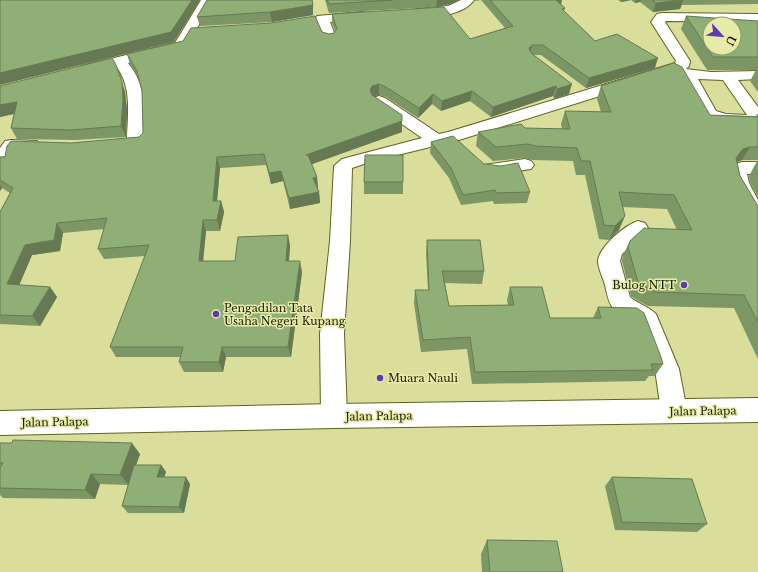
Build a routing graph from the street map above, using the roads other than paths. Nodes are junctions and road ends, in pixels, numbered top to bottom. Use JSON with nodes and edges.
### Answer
{"nodes":[{"id":1,"x":207,"y":0,"type":"edge"},
{"id":2,"x":468,"y":0,"type":"edge"},
{"id":3,"x":726,"y":7,"type":"dead end"},
{"id":4,"x":376,"y":15,"type":"edge"},
{"id":5,"x":406,"y":15,"type":"edge"},
{"id":6,"x":737,"y":16,"type":"edge"},
{"id":7,"x":702,"y":17,"type":"edge"},
{"id":8,"x":742,"y":17,"type":"edge"},
{"id":9,"x":758,"y":18,"type":"edge"},
{"id":10,"x":329,"y":38,"type":"edge"},
{"id":11,"x":119,"y":61,"type":"junction"},
{"id":12,"x":664,"y":71,"type":"junction"},
{"id":13,"x":73,"y":72,"type":"edge"},
{"id":14,"x":688,"y":74,"type":"junction"},
{"id":15,"x":758,"y":75,"type":"edge"},
{"id":16,"x":728,"y":76,"type":"junction"},
{"id":17,"x":568,"y":84,"type":"edge"},
{"id":18,"x":585,"y":97,"type":"junction"},
{"id":19,"x":379,"y":101,"type":"edge"},
{"id":20,"x":758,"y":118,"type":"edge"},
{"id":21,"x":451,"y":141,"type":"junction"},
{"id":22,"x":45,"y":146,"type":"edge"},
{"id":23,"x":98,"y":146,"type":"edge"},
{"id":24,"x":5,"y":152,"type":"edge"},
{"id":25,"x":478,"y":161,"type":"edge"},
{"id":26,"x":525,"y":165,"type":"dead end"},
{"id":27,"x":758,"y":168,"type":"edge"},
{"id":28,"x":758,"y":215,"type":"edge"},
{"id":29,"x":638,"y":228,"type":"dead end"},
{"id":30,"x":758,"y":410,"type":"edge"},
{"id":31,"x":674,"y":411,"type":"junction"},
{"id":32,"x":334,"y":416,"type":"junction"},
{"id":33,"x":0,"y":423,"type":"edge"}],
"edges":[{"from":1,"to":11,"type":"street"},
{"from":2,"to":5,"type":"street"},
{"from":3,"to":6,"type":"street"},
{"from":4,"to":10,"type":"street"},
{"from":7,"to":12,"type":"street"},
{"from":8,"to":9,"type":"street"},
{"from":11,"to":13,"type":"street"},
{"from":11,"to":23,"type":"street"},
{"from":12,"to":14,"type":"street"},
{"from":12,"to":18,"type":"street"},
{"from":14,"to":16,"type":"street"},
{"from":14,"to":20,"type":"street"},
{"from":15,"to":16,"type":"street"},
{"from":16,"to":20,"type":"street"},
{"from":17,"to":18,"type":"street"},
{"from":18,"to":21,"type":"street"},
{"from":19,"to":21,"type":"street"},
{"from":21,"to":32,"type":"street"},
{"from":22,"to":24,"type":"street"},
{"from":25,"to":26,"type":"street"},
{"from":27,"to":28,"type":"street"},
{"from":29,"to":31,"type":"street"},
{"from":30,"to":31,"type":"street","name":"Jalan Palapa"},
{"from":31,"to":32,"type":"street","name":"Jalan Palapa"},
{"from":32,"to":33,"type":"street","name":"Jalan Palapa"}]}
